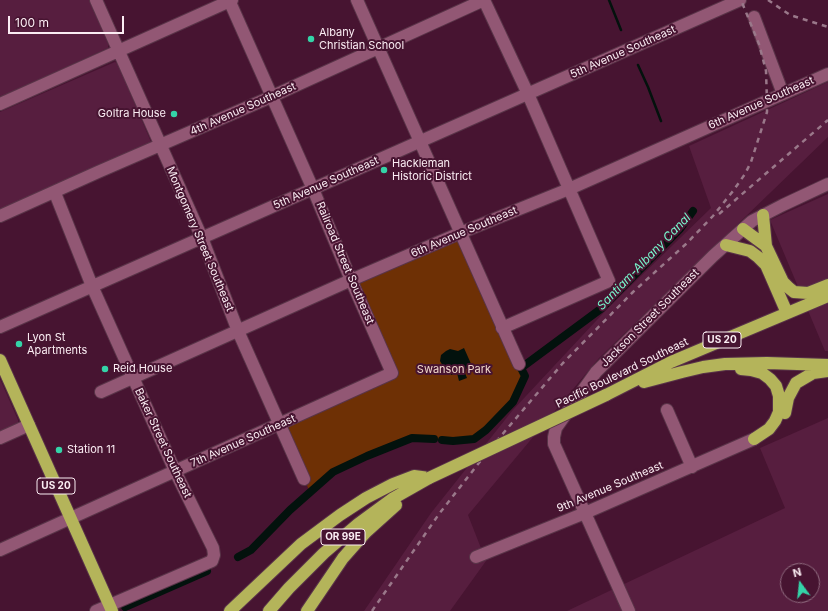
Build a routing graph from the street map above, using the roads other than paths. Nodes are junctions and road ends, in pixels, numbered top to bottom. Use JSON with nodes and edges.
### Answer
{"nodes":[{"id":1,"x":96,"y":0,"type":"edge"},
{"id":2,"x":231,"y":0,"type":"edge"},
{"id":3,"x":357,"y":0,"type":"edge"},
{"id":4,"x":484,"y":0,"type":"edge"},
{"id":5,"x":740,"y":0,"type":"edge"},
{"id":6,"x":754,"y":17,"type":"dead end"},
{"id":7,"x":379,"y":48,"type":"junction"},
{"id":8,"x":118,"y":51,"type":"junction"},
{"id":9,"x":828,"y":74,"type":"edge"},
{"id":10,"x":528,"y":94,"type":"junction"},
{"id":11,"x":783,"y":94,"type":"junction"},
{"id":12,"x":272,"y":96,"type":"junction"},
{"id":13,"x":0,"y":104,"type":"edge"},
{"id":14,"x":419,"y":141,"type":"junction"},
{"id":15,"x":160,"y":146,"type":"junction"},
{"id":16,"x":828,"y":184,"type":"edge"},
{"id":17,"x":313,"y":189,"type":"junction"},
{"id":18,"x":569,"y":189,"type":"junction"},
{"id":19,"x":55,"y":193,"type":"junction"},
{"id":20,"x":763,"y":215,"type":"junction"},
{"id":21,"x":0,"y":216,"type":"edge"},
{"id":22,"x":743,"y":229,"type":"junction"},
{"id":23,"x":460,"y":233,"type":"junction"},
{"id":24,"x":202,"y":238,"type":"junction"},
{"id":25,"x":726,"y":245,"type":"junction"},
{"id":26,"x":766,"y":246,"type":"junction"},
{"id":27,"x":351,"y":280,"type":"junction"},
{"id":28,"x":828,"y":285,"type":"edge"},
{"id":29,"x":92,"y":286,"type":"junction"},
{"id":30,"x":828,"y":296,"type":"edge"},
{"id":31,"x":786,"y":313,"type":"junction"},
{"id":32,"x":0,"y":326,"type":"edge"},
{"id":33,"x":502,"y":328,"type":"junction"},
{"id":34,"x":238,"y":331,"type":"junction"},
{"id":35,"x":0,"y":360,"type":"edge"},
{"id":36,"x":519,"y":364,"type":"dead end"},
{"id":37,"x":725,"y":364,"type":"junction"},
{"id":38,"x":828,"y":364,"type":"edge"},
{"id":39,"x":828,"y":371,"type":"edge"},
{"id":40,"x":392,"y":373,"type":"joint"},
{"id":41,"x":133,"y":378,"type":"junction"},
{"id":42,"x":618,"y":390,"type":"junction"},
{"id":43,"x":101,"y":392,"type":"dead end"},
{"id":44,"x":667,"y":410,"type":"dead end"},
{"id":45,"x":29,"y":425,"type":"junction"},
{"id":46,"x":279,"y":425,"type":"junction"},
{"id":47,"x":0,"y":438,"type":"edge"},
{"id":48,"x":754,"y":439,"type":"junction"},
{"id":49,"x":692,"y":467,"type":"junction"},
{"id":50,"x":175,"y":471,"type":"junction"},
{"id":51,"x":429,"y":478,"type":"junction"},
{"id":52,"x":304,"y":479,"type":"dead end"},
{"id":53,"x":585,"y":513,"type":"junction"},
{"id":54,"x":71,"y":518,"type":"junction"},
{"id":55,"x":0,"y":550,"type":"edge"},
{"id":56,"x":476,"y":557,"type":"dead end"},
{"id":57,"x":110,"y":608,"type":"edge"},
{"id":58,"x":96,"y":611,"type":"edge"},
{"id":59,"x":230,"y":611,"type":"edge"},
{"id":60,"x":269,"y":611,"type":"edge"},
{"id":61,"x":308,"y":611,"type":"edge"},
{"id":62,"x":629,"y":611,"type":"edge"}],
"edges":[{"from":1,"to":8,"type":"street","name":"Montgomery Street Southeast"},
{"from":2,"to":8,"type":"street"},
{"from":2,"to":12,"type":"street","name":"Railroad Street Southeast"},
{"from":3,"to":7,"type":"street"},
{"from":4,"to":7,"type":"street","name":"4th Avenue Southeast"},
{"from":4,"to":10,"type":"street"},
{"from":5,"to":10,"type":"street","name":"5th Avenue Southeast"},
{"from":6,"to":11,"type":"street"},
{"from":7,"to":12,"type":"street","name":"4th Avenue Southeast"},
{"from":7,"to":14,"type":"street"},
{"from":8,"to":13,"type":"street"},
{"from":8,"to":15,"type":"street","name":"Montgomery Street Southeast"},
{"from":9,"to":11,"type":"street","name":"6th Avenue Southeast"},
{"from":10,"to":14,"type":"street","name":"5th Avenue Southeast"},
{"from":10,"to":18,"type":"street"},
{"from":11,"to":18,"type":"street","name":"6th Avenue Southeast"},
{"from":12,"to":15,"type":"street","name":"4th Avenue Southeast"},
{"from":12,"to":17,"type":"street","name":"Railroad Street Southeast"},
{"from":14,"to":17,"type":"street","name":"5th Avenue Southeast"},
{"from":14,"to":23,"type":"street"},
{"from":15,"to":19,"type":"street","name":"4th Avenue Southeast"},
{"from":15,"to":24,"type":"street","name":"Montgomery Street Southeast"},
{"from":16,"to":20,"type":"street"},
{"from":17,"to":24,"type":"street","name":"5th Avenue Southeast"},
{"from":17,"to":27,"type":"street","name":"Railroad Street Southeast"},
{"from":18,"to":23,"type":"street","name":"6th Avenue Southeast"},
{"from":18,"to":33,"type":"street"},
{"from":19,"to":21,"type":"street","name":"4th Avenue Southeast"},
{"from":19,"to":29,"type":"street","name":"Baker Street Southeast"},
{"from":20,"to":22,"type":"street"},
{"from":20,"to":26,"type":"highway"},
{"from":22,"to":25,"type":"street","name":"Jackson Street Southeast"},
{"from":22,"to":26,"type":"highway"},
{"from":23,"to":27,"type":"street","name":"6th Avenue Southeast"},
{"from":23,"to":33,"type":"street"},
{"from":24,"to":29,"type":"street","name":"5th Avenue Southeast"},
{"from":24,"to":34,"type":"street","name":"Montgomery Street Southeast"},
{"from":25,"to":31,"type":"highway"},
{"from":25,"to":53,"type":"street","name":"Jackson Street Southeast"},
{"from":26,"to":28,"type":"highway"},
{"from":27,"to":34,"type":"street","name":"6th Avenue Southeast"},
{"from":27,"to":40,"type":"street","name":"Railroad Street Southeast"},
{"from":29,"to":32,"type":"street","name":"5th Avenue Southeast"},
{"from":29,"to":41,"type":"street","name":"Baker Street Southeast"},
{"from":30,"to":31,"type":"highway","name":"Pacific Boulevard Southeast","number":"US 20"},
{"from":31,"to":42,"type":"highway","name":"Pacific Boulevard Southeast","number":"US 20"},
{"from":33,"to":36,"type":"street"},
{"from":34,"to":41,"type":"street","name":"6th Avenue Southeast"},
{"from":34,"to":46,"type":"street","name":"Montgomery Street Southeast"},
{"from":35,"to":45,"type":"highway","number":"US 20"},
{"from":37,"to":38,"type":"highway","number":"US 20"},
{"from":37,"to":42,"type":"highway","number":"US 20"},
{"from":37,"to":48,"type":"highway"},
{"from":39,"to":48,"type":"highway"},
{"from":40,"to":46,"type":"street","name":"7th Avenue Southeast"},
{"from":41,"to":43,"type":"street","name":"6th Avenue Southeast"},
{"from":41,"to":50,"type":"street","name":"Baker Street Southeast"},
{"from":42,"to":51,"type":"highway","name":"Pacific Boulevard Southeast","number":"US 20","bridge":true},
{"from":44,"to":49,"type":"street"},
{"from":45,"to":47,"type":"street"},
{"from":45,"to":54,"type":"highway","number":"US 20"},
{"from":46,"to":50,"type":"street","name":"7th Avenue Southeast"},
{"from":46,"to":52,"type":"street","name":"Montgomery Street Southeast"},
{"from":48,"to":49,"type":"street","name":"9th Avenue Southeast"},
{"from":49,"to":53,"type":"street","name":"9th Avenue Southeast"},
{"from":50,"to":54,"type":"street","name":"7th Avenue Southeast"},
{"from":50,"to":57,"type":"street","name":"Baker Street Southeast"},
{"from":51,"to":59,"type":"highway","number":"US 20"},
{"from":51,"to":60,"type":"highway","number":"OR 99E"},
{"from":51,"to":61,"type":"highway","number":"US 20"},
{"from":53,"to":56,"type":"street","name":"9th Avenue Southeast"},
{"from":53,"to":62,"type":"street","name":"Jackson Street Southeast"},
{"from":54,"to":55,"type":"street","name":"7th Avenue Southeast"},
{"from":54,"to":57,"type":"highway","number":"US 20"},
{"from":57,"to":58,"type":"street"}]}
